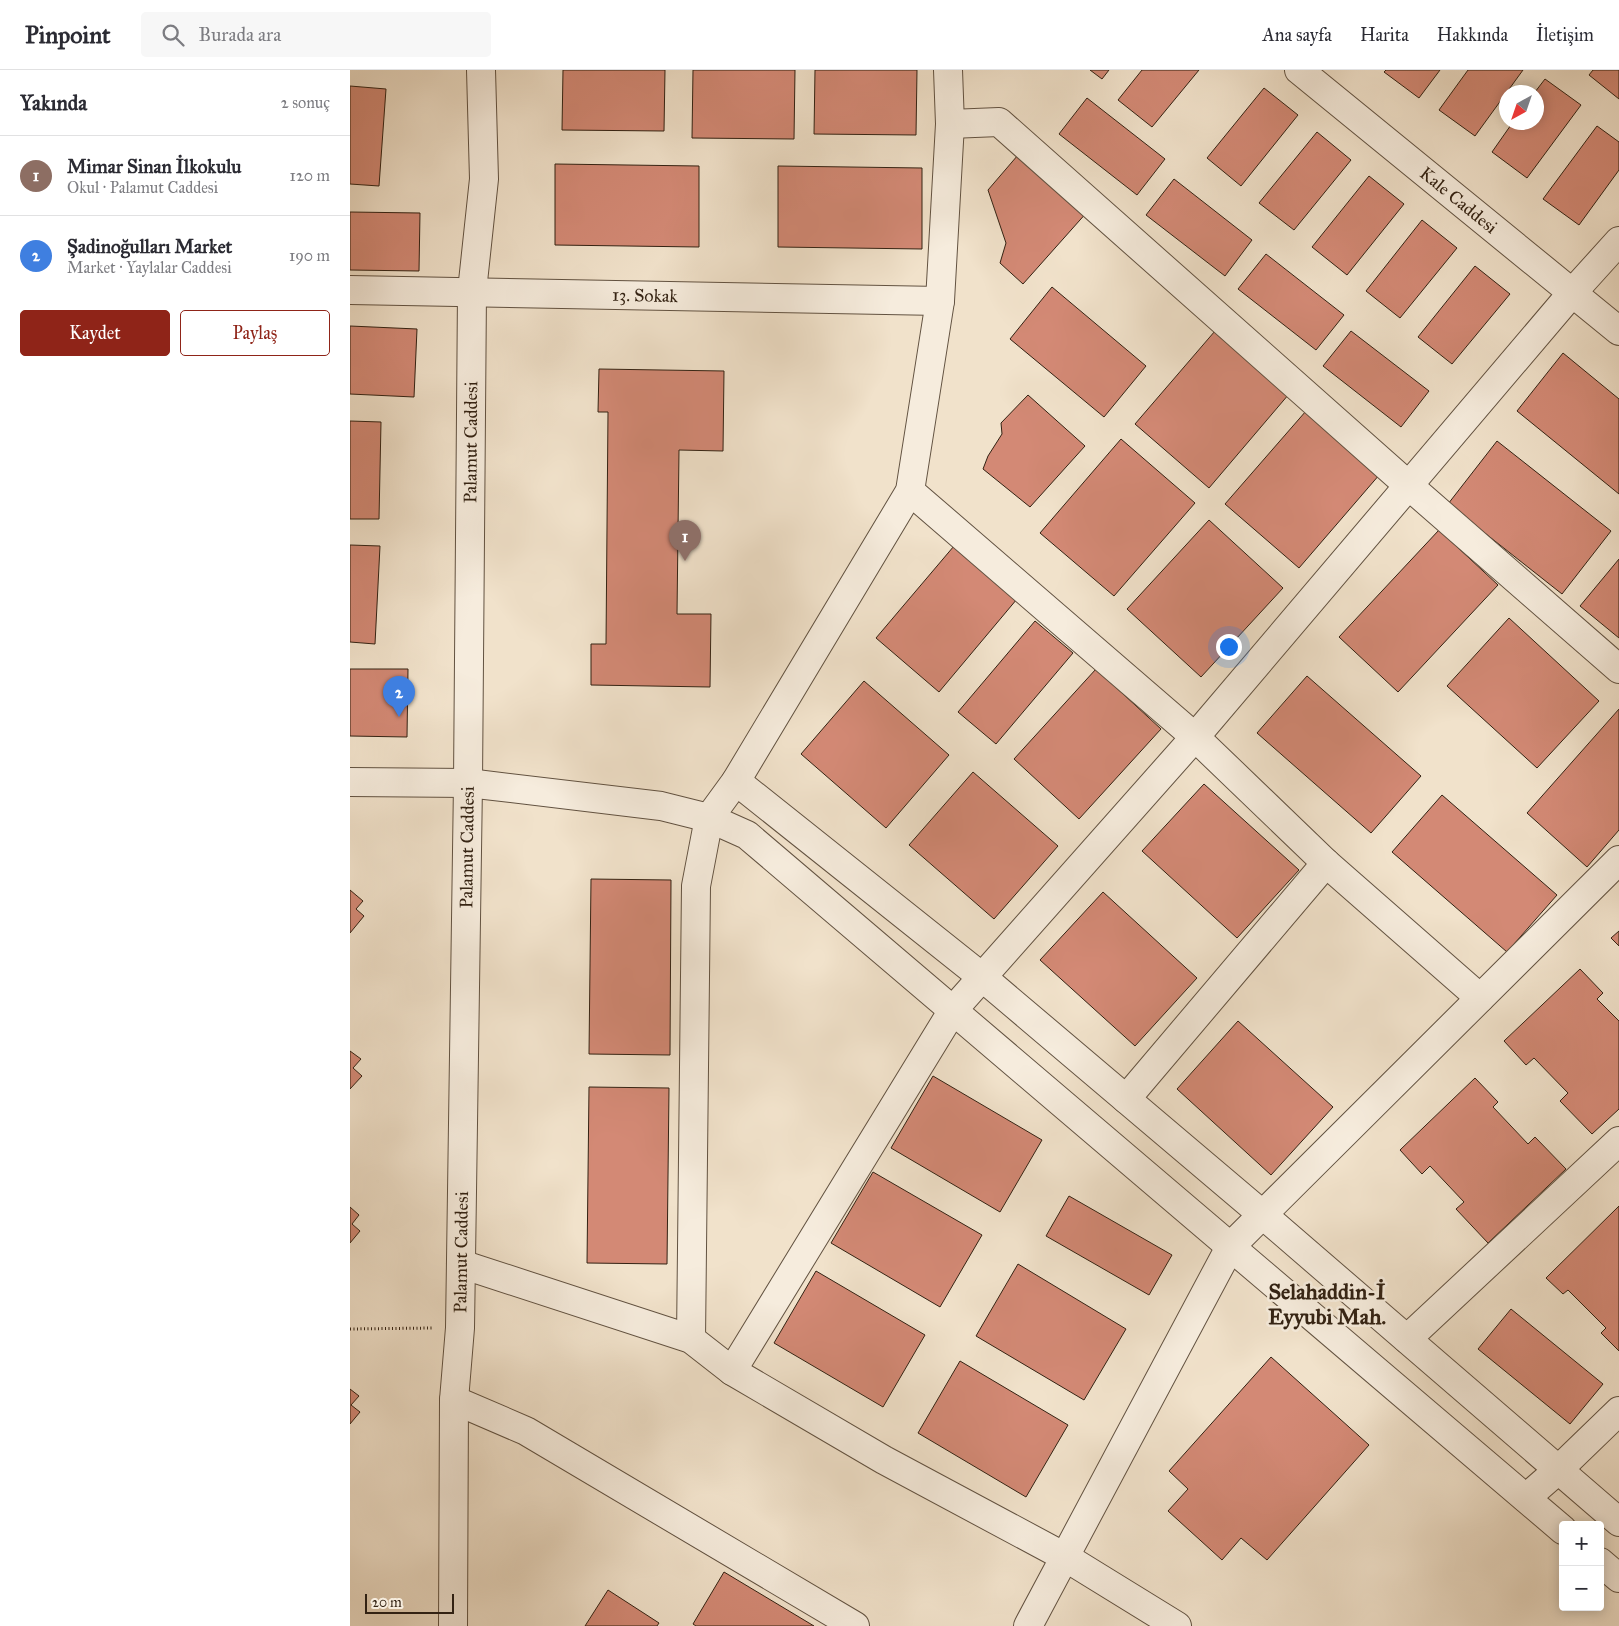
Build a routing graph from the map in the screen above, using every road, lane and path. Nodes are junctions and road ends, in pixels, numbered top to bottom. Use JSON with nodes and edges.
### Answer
{"nodes":[{"id":1,"x":481,"y":70,"type":"edge"},
{"id":2,"x":948,"y":70,"type":"edge"},
{"id":3,"x":1299,"y":70,"type":"edge"},
{"id":4,"x":950,"y":124,"type":"junction"},
{"id":5,"x":1619,"y":241,"type":"edge"},
{"id":6,"x":350,"y":290,"type":"edge"},
{"id":7,"x":472,"y":291,"type":"junction"},
{"id":8,"x":1572,"y":293,"type":"junction"},
{"id":9,"x":940,"y":301,"type":"junction"},
{"id":10,"x":1619,"y":331,"type":"edge"},
{"id":11,"x":1408,"y":485,"type":"junction"},
{"id":12,"x":910,"y":491,"type":"junction"},
{"id":13,"x":1619,"y":669,"type":"edge"},
{"id":14,"x":1195,"y":736,"type":"junction"},
{"id":15,"x":736,"y":780,"type":"junction"},
{"id":16,"x":350,"y":782,"type":"edge"},
{"id":17,"x":468,"y":783,"type":"junction"},
{"id":18,"x":708,"y":818,"type":"junction"},
{"id":19,"x":1619,"y":860,"type":"edge"},
{"id":20,"x":1326,"y":864,"type":"junction"},
{"id":21,"x":982,"y":977,"type":"junction"},
{"id":22,"x":1480,"y":998,"type":"junction"},
{"id":23,"x":953,"y":1010,"type":"junction"},
{"id":24,"x":1126,"y":1099,"type":"junction"},
{"id":25,"x":1619,"y":1141,"type":"edge"},
{"id":26,"x":1263,"y":1214,"type":"junction"},
{"id":27,"x":1230,"y":1247,"type":"junction"},
{"id":28,"x":461,"y":1264,"type":"junction"},
{"id":29,"x":460,"y":1328,"type":"junction"},
{"id":30,"x":350,"y":1329,"type":"edge"},
{"id":31,"x":691,"y":1339,"type":"junction"},
{"id":32,"x":1407,"y":1339,"type":"junction"},
{"id":33,"x":732,"y":1371,"type":"junction"},
{"id":34,"x":454,"y":1400,"type":"junction"},
{"id":35,"x":1619,"y":1411,"type":"edge"},
{"id":36,"x":1558,"y":1470,"type":"junction"},
{"id":37,"x":1526,"y":1498,"type":"junction"},
{"id":38,"x":1619,"y":1522,"type":"edge"},
{"id":39,"x":1559,"y":1527,"type":"edge"},
{"id":40,"x":1066,"y":1558,"type":"junction"},
{"id":41,"x":1604,"y":1565,"type":"edge"},
{"id":42,"x":1619,"y":1578,"type":"edge"},
{"id":43,"x":453,"y":1626,"type":"edge"},
{"id":44,"x":855,"y":1626,"type":"edge"},
{"id":45,"x":1028,"y":1626,"type":"edge"},
{"id":46,"x":1177,"y":1626,"type":"edge"}],
"edges":[{"from":1,"to":7,"type":"street","name":"Palamut Caddesi"},
{"from":2,"to":4,"type":"street"},
{"from":3,"to":8,"type":"street","name":"Kale Caddesi"},
{"from":4,"to":9,"type":"street"},
{"from":4,"to":11,"type":"street"},
{"from":5,"to":8,"type":"street"},
{"from":6,"to":7,"type":"street","name":"13. Sokak"},
{"from":7,"to":9,"type":"street","name":"13. Sokak"},
{"from":7,"to":17,"type":"street","name":"Palamut Caddesi"},
{"from":8,"to":10,"type":"street","name":"Kale Caddesi"},
{"from":8,"to":11,"type":"street"},
{"from":9,"to":12,"type":"street"},
{"from":11,"to":13,"type":"street"},
{"from":11,"to":14,"type":"street"},
{"from":12,"to":14,"type":"street"},
{"from":12,"to":15,"type":"street"},
{"from":14,"to":20,"type":"street"},
{"from":14,"to":21,"type":"street"},
{"from":15,"to":18,"type":"street"},
{"from":15,"to":21,"type":"street"},
{"from":16,"to":17,"type":"street"},
{"from":17,"to":18,"type":"street"},
{"from":17,"to":28,"type":"street","name":"Palamut Caddesi"},
{"from":18,"to":23,"type":"street"},
{"from":18,"to":31,"type":"street"},
{"from":19,"to":22,"type":"street"},
{"from":20,"to":22,"type":"street"},
{"from":20,"to":24,"type":"street"},
{"from":21,"to":23,"type":"street"},
{"from":21,"to":24,"type":"street"},
{"from":22,"to":26,"type":"street"},
{"from":23,"to":27,"type":"street"},
{"from":23,"to":33,"type":"street"},
{"from":24,"to":26,"type":"street"},
{"from":25,"to":32,"type":"street"},
{"from":26,"to":27,"type":"street"},
{"from":26,"to":32,"type":"street"},
{"from":27,"to":37,"type":"street"},
{"from":27,"to":40,"type":"street"},
{"from":28,"to":29,"type":"street","name":"Palamut Caddesi"},
{"from":28,"to":31,"type":"street"},
{"from":29,"to":30,"type":"path"},
{"from":29,"to":34,"type":"street","name":"Palamut Caddesi"},
{"from":31,"to":33,"type":"street"},
{"from":32,"to":36,"type":"street"},
{"from":33,"to":40,"type":"street"},
{"from":34,"to":43,"type":"street","name":"Palamut Caddesi"},
{"from":34,"to":44,"type":"street"},
{"from":35,"to":36,"type":"street"},
{"from":36,"to":37,"type":"street"},
{"from":36,"to":38,"type":"street"},
{"from":37,"to":39,"type":"street"},
{"from":40,"to":45,"type":"street"},
{"from":40,"to":46,"type":"street"},
{"from":41,"to":42,"type":"street"}]}
